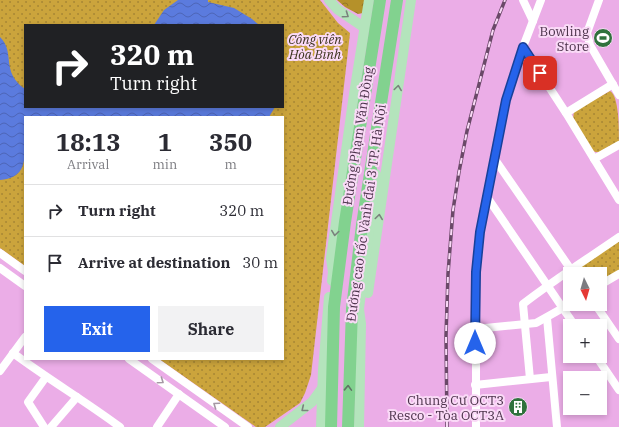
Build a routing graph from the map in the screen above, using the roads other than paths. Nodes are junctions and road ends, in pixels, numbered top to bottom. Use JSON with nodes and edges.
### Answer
{"nodes":[{"id":1,"x":329,"y":0,"type":"edge"},
{"id":2,"x":369,"y":0,"type":"edge"},
{"id":3,"x":379,"y":0,"type":"edge"},
{"id":4,"x":398,"y":0,"type":"edge"},
{"id":5,"x":411,"y":0,"type":"edge"},
{"id":6,"x":523,"y":0,"type":"edge"},
{"id":7,"x":541,"y":0,"type":"edge"},
{"id":8,"x":599,"y":0,"type":"edge"},
{"id":9,"x":533,"y":21,"type":"junction"},
{"id":10,"x":365,"y":28,"type":"junction"},
{"id":11,"x":523,"y":47,"type":"junction"},
{"id":12,"x":613,"y":84,"type":"junction"},
{"id":13,"x":619,"y":95,"type":"edge"},
{"id":14,"x":566,"y":113,"type":"junction"},
{"id":15,"x":619,"y":145,"type":"edge"},
{"id":16,"x":494,"y":158,"type":"junction"},
{"id":17,"x":594,"y":159,"type":"junction"},
{"id":18,"x":487,"y":197,"type":"junction"},
{"id":19,"x":619,"y":200,"type":"edge"},
{"id":20,"x":619,"y":237,"type":"edge"},
{"id":21,"x":0,"y":253,"type":"edge"},
{"id":22,"x":570,"y":267,"type":"edge"},
{"id":23,"x":580,"y":267,"type":"edge"},
{"id":24,"x":0,"y":268,"type":"edge"},
{"id":25,"x":24,"y":270,"type":"edge"},
{"id":26,"x":24,"y":272,"type":"edge"},
{"id":27,"x":333,"y":272,"type":"junction"},
{"id":28,"x":619,"y":274,"type":"edge"},
{"id":29,"x":563,"y":277,"type":"edge"},
{"id":30,"x":18,"y":281,"type":"junction"},
{"id":31,"x":607,"y":282,"type":"edge"},
{"id":32,"x":24,"y":285,"type":"edge"},
{"id":33,"x":547,"y":285,"type":"junction"},
{"id":34,"x":563,"y":303,"type":"edge"},
{"id":35,"x":563,"y":308,"type":"edge"},
{"id":36,"x":600,"y":311,"type":"edge"},
{"id":37,"x":547,"y":318,"type":"junction"},
{"id":38,"x":361,"y":324,"type":"junction"},
{"id":39,"x":524,"y":325,"type":"junction"},
{"id":40,"x":476,"y":329,"type":"junction"},
{"id":41,"x":24,"y":338,"type":"edge"},
{"id":42,"x":619,"y":339,"type":"edge"},
{"id":43,"x":12,"y":353,"type":"junction"},
{"id":44,"x":130,"y":360,"type":"edge"},
{"id":45,"x":153,"y":360,"type":"edge"},
{"id":46,"x":601,"y":363,"type":"edge"},
{"id":47,"x":0,"y":371,"type":"edge"},
{"id":48,"x":551,"y":377,"type":"junction"},
{"id":49,"x":46,"y":378,"type":"junction"},
{"id":50,"x":530,"y":379,"type":"junction"},
{"id":51,"x":475,"y":385,"type":"junction"},
{"id":52,"x":323,"y":386,"type":"junction"},
{"id":53,"x":619,"y":390,"type":"edge"},
{"id":54,"x":179,"y":394,"type":"junction"},
{"id":55,"x":77,"y":397,"type":"junction"},
{"id":56,"x":110,"y":424,"type":"edge"},
{"id":57,"x":44,"y":427,"type":"edge"},
{"id":58,"x":51,"y":427,"type":"edge"},
{"id":59,"x":120,"y":427,"type":"edge"},
{"id":60,"x":157,"y":427,"type":"edge"},
{"id":61,"x":225,"y":427,"type":"edge"},
{"id":62,"x":248,"y":427,"type":"edge"},
{"id":63,"x":280,"y":427,"type":"edge"},
{"id":64,"x":321,"y":427,"type":"edge"},
{"id":65,"x":331,"y":427,"type":"edge"},
{"id":66,"x":348,"y":427,"type":"edge"},
{"id":67,"x":359,"y":427,"type":"edge"},
{"id":68,"x":476,"y":427,"type":"edge"},
{"id":69,"x":557,"y":427,"type":"edge"}],
"edges":[{"from":1,"to":10,"type":"main road","one_way":true},
{"from":2,"to":10,"type":"main road","name":"Đường Phạm Văn Đồng"},
{"from":3,"to":27,"type":"main road","name":"Đường Phạm Văn Đồng"},
{"from":3,"to":65,"type":"highway","name":"Đường cao tốc Vành đai 3 TP. Hà Nội"},
{"from":4,"to":38,"type":"main road","name":"Đường Phạm Văn Đồng"},
{"from":66,"to":4,"type":"highway","name":"Đường cao tốc Vành đai 3 TP. Hà Nội","one_way":true},
{"from":38,"to":5,"type":"main road","name":"Đường Phạm Văn Đồng","one_way":true},
{"from":6,"to":9,"type":"street"},
{"from":7,"to":9,"type":"street"},
{"from":8,"to":12,"type":"street"},
{"from":9,"to":11,"type":"street"},
{"from":10,"to":27,"type":"main road","name":"Đường Phạm Văn Đồng","one_way":true},
{"from":11,"to":14,"type":"street"},
{"from":11,"to":16,"type":"street"},
{"from":12,"to":13,"type":"street"},
{"from":12,"to":14,"type":"street"},
{"from":14,"to":17,"type":"street"},
{"from":15,"to":17,"type":"street"},
{"from":16,"to":18,"type":"street"},
{"from":16,"to":22,"type":"street"},
{"from":17,"to":19,"type":"street"},
{"from":18,"to":33,"type":"street"},
{"from":18,"to":40,"type":"street"},
{"from":20,"to":23,"type":"street"},
{"from":21,"to":25,"type":"street"},
{"from":24,"to":30,"type":"street"},
{"from":26,"to":30,"type":"street"},
{"from":27,"to":52,"type":"main road","name":"Đường Phạm Văn Đồng"},
{"from":28,"to":31,"type":"street"},
{"from":29,"to":33,"type":"street"},
{"from":30,"to":32,"type":"street"},
{"from":33,"to":34,"type":"street"},
{"from":33,"to":39,"type":"street"},
{"from":35,"to":37,"type":"street"},
{"from":36,"to":42,"type":"street"},
{"from":37,"to":39,"type":"street"},
{"from":37,"to":48,"type":"street"},
{"from":38,"to":67,"type":"main road","name":"Đường Phạm Văn Đồng"},
{"from":39,"to":40,"type":"street"},
{"from":39,"to":50,"type":"street"},
{"from":40,"to":51,"type":"street"},
{"from":41,"to":43,"type":"street"},
{"from":43,"to":47,"type":"street"},
{"from":43,"to":49,"type":"street"},
{"from":44,"to":54,"type":"street","one_way":true},
{"from":62,"to":45,"type":"street","one_way":true},
{"from":46,"to":53,"type":"street"},
{"from":48,"to":50,"type":"street"},
{"from":48,"to":69,"type":"street"},
{"from":49,"to":55,"type":"street"},
{"from":49,"to":57,"type":"street"},
{"from":50,"to":51,"type":"street"},
{"from":51,"to":68,"type":"street"},
{"from":52,"to":63,"type":"main road","one_way":true},
{"from":52,"to":64,"type":"main road","name":"Đường Phạm Văn Đồng"},
{"from":54,"to":60,"type":"street"},
{"from":54,"to":61,"type":"street"},
{"from":55,"to":56,"type":"street"},
{"from":55,"to":58,"type":"street"},
{"from":56,"to":59,"type":"street"}]}
